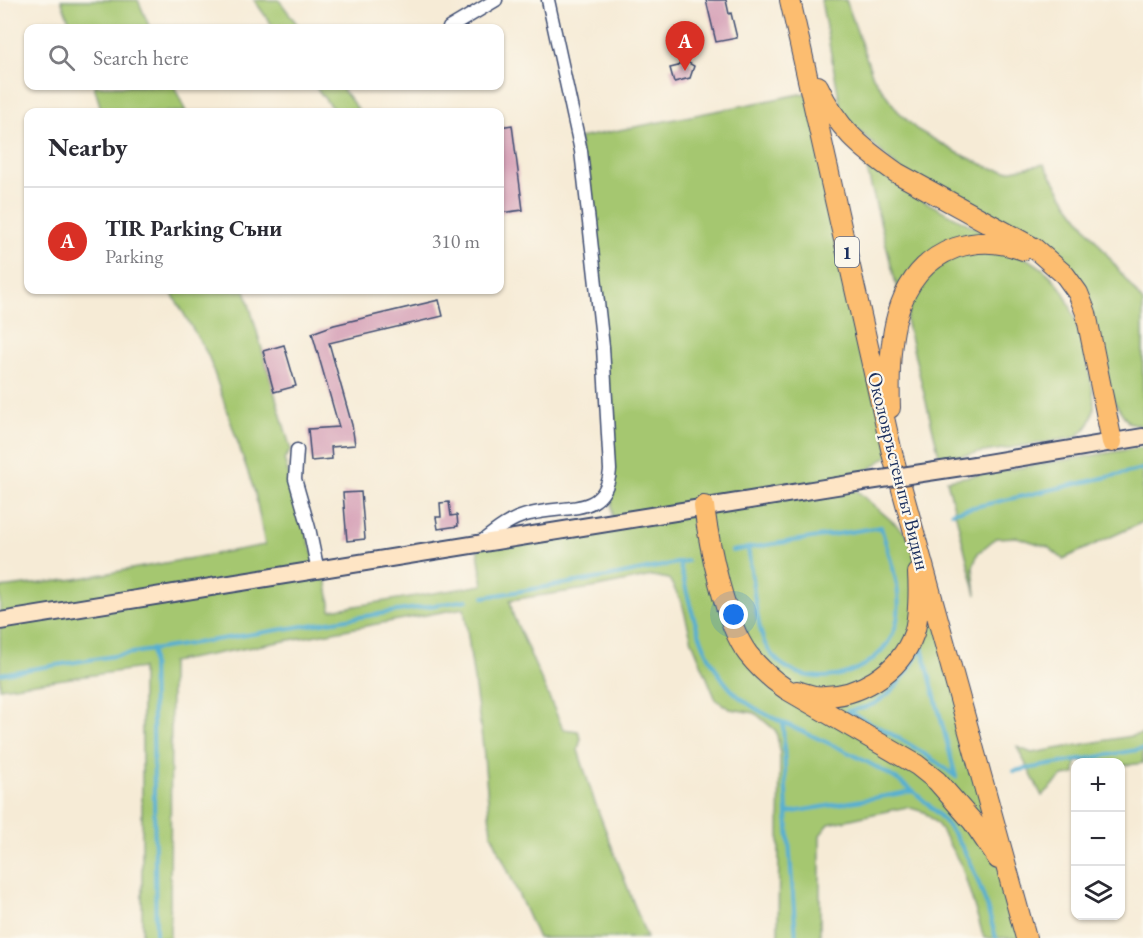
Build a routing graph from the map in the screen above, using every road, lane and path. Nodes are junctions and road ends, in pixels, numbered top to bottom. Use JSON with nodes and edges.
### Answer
{"nodes":[{"id":1,"x":496,"y":0,"type":"edge"},
{"id":2,"x":548,"y":0,"type":"edge"},
{"id":3,"x":790,"y":0,"type":"edge"},
{"id":4,"x":456,"y":24,"type":"edge"},
{"id":5,"x":802,"y":50,"type":"junction"},
{"id":6,"x":1048,"y":259,"type":"junction"},
{"id":7,"x":1143,"y":437,"type":"edge"},
{"id":8,"x":1112,"y":442,"type":"junction"},
{"id":9,"x":297,"y":450,"type":"dead end"},
{"id":10,"x":892,"y":453,"type":"junction"},
{"id":11,"x":704,"y":506,"type":"junction"},
{"id":12,"x":916,"y":542,"type":"junction"},
{"id":13,"x":477,"y":545,"type":"junction"},
{"id":14,"x":318,"y":571,"type":"junction"},
{"id":15,"x":0,"y":621,"type":"edge"},
{"id":16,"x":786,"y":689,"type":"junction"},
{"id":17,"x":1010,"y":879,"type":"junction"},
{"id":18,"x":1026,"y":938,"type":"edge"}],
"edges":[{"from":1,"to":4,"type":"street"},
{"from":2,"to":13,"type":"street"},
{"from":3,"to":5,"type":"main road","name":"Околовръстен път Видин","number":"1"},
{"from":5,"to":6,"type":"main road"},
{"from":5,"to":10,"type":"main road","name":"Околовръстен път Видин","number":"1"},
{"from":6,"to":8,"type":"main road"},
{"from":6,"to":10,"type":"main road"},
{"from":7,"to":8,"type":"main road"},
{"from":8,"to":11,"type":"main road","bridge":true},
{"from":9,"to":14,"type":"street"},
{"from":10,"to":12,"type":"main road","name":"Околовръстен път Видин","number":"1"},
{"from":11,"to":13,"type":"main road"},
{"from":11,"to":16,"type":"main road"},
{"from":12,"to":16,"type":"main road"},
{"from":12,"to":17,"type":"main road","name":"Околовръстен път Видин","number":"1"},
{"from":13,"to":14,"type":"main road"},
{"from":14,"to":15,"type":"main road"},
{"from":16,"to":17,"type":"main road"},
{"from":17,"to":18,"type":"main road","name":"Околовръстен път Видин","number":"1"}]}
